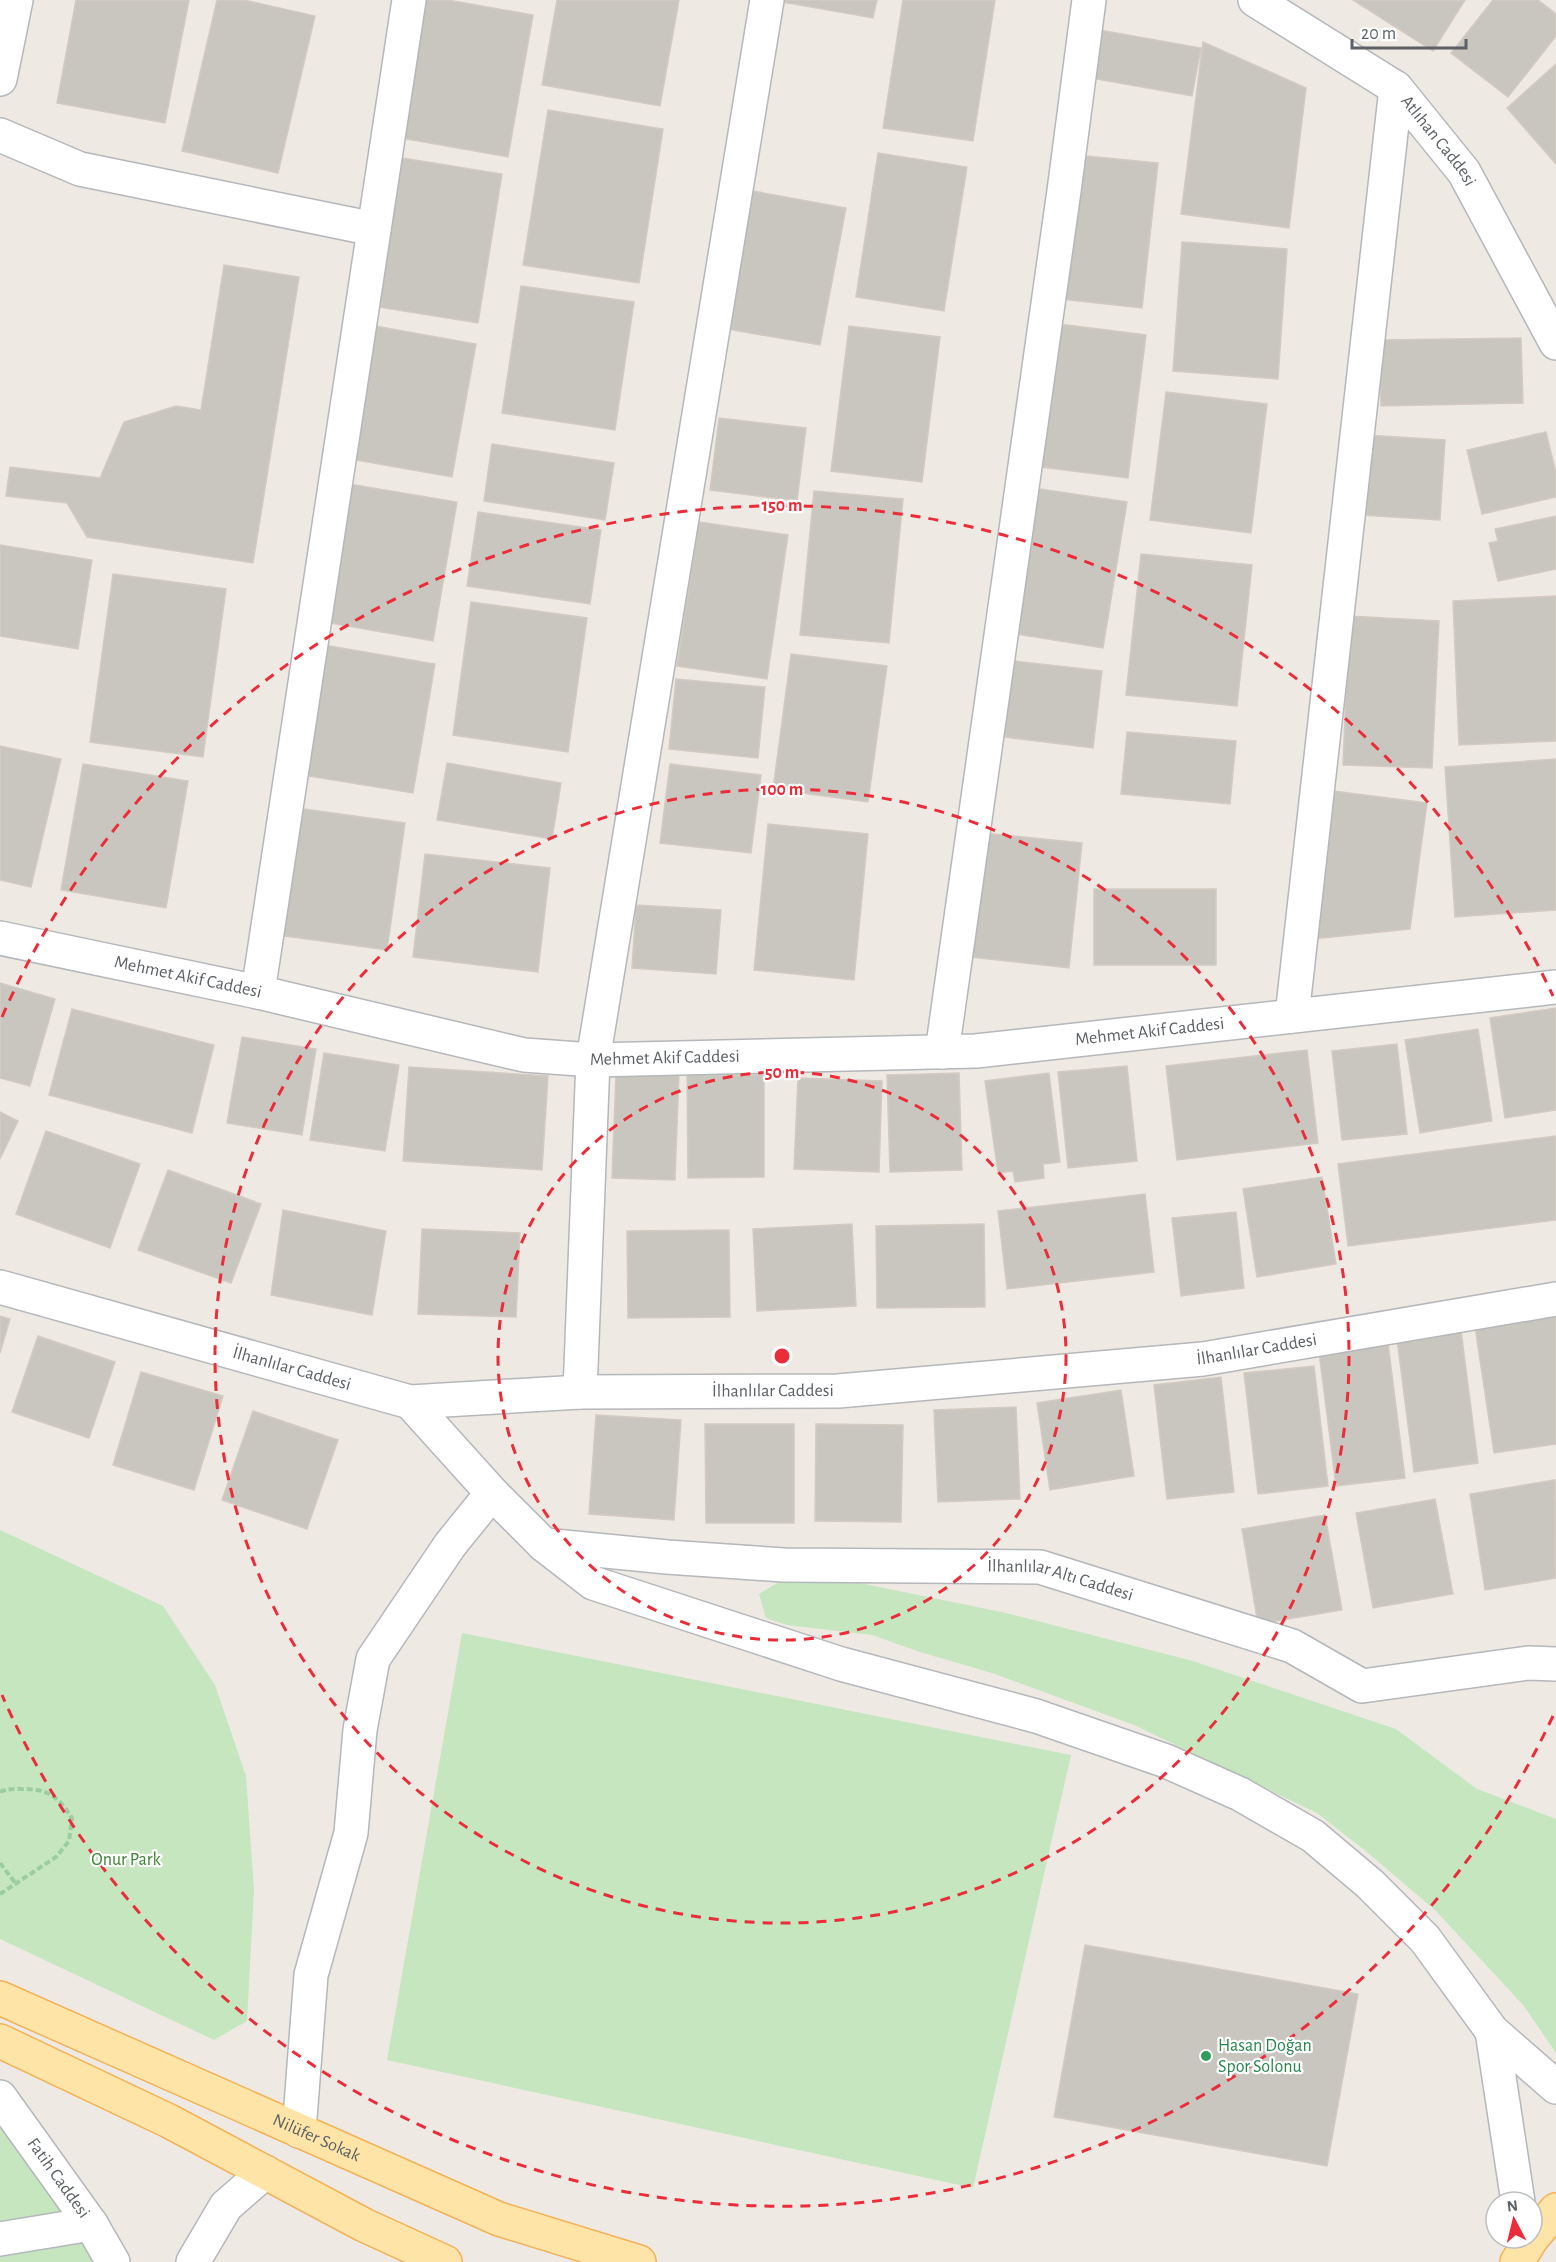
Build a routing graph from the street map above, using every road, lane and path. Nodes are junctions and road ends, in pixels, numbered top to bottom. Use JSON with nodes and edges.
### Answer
{"nodes":[{"id":1,"x":16,"y":0,"type":"edge"},
{"id":2,"x":409,"y":0,"type":"edge"},
{"id":3,"x":767,"y":0,"type":"edge"},
{"id":4,"x":1089,"y":0,"type":"edge"},
{"id":5,"x":1255,"y":0,"type":"edge"},
{"id":6,"x":0,"y":78,"type":"edge"},
{"id":7,"x":1396,"y":88,"type":"junction"},
{"id":8,"x":0,"y":135,"type":"edge"},
{"id":9,"x":374,"y":229,"type":"junction"},
{"id":10,"x":1556,"y":343,"type":"edge"},
{"id":11,"x":0,"y":938,"type":"edge"},
{"id":12,"x":1556,"y":987,"type":"edge"},
{"id":13,"x":258,"y":992,"type":"junction"},
{"id":14,"x":1293,"y":1016,"type":"junction"},
{"id":15,"x":942,"y":1052,"type":"junction"},
{"id":16,"x":592,"y":1060,"type":"junction"},
{"id":17,"x":0,"y":1287,"type":"edge"},
{"id":18,"x":1556,"y":1299,"type":"edge"},
{"id":19,"x":580,"y":1392,"type":"junction"},
{"id":20,"x":410,"y":1402,"type":"junction"},
{"id":21,"x":492,"y":1493,"type":"junction"},
{"id":22,"x":544,"y":1545,"type":"junction"},
{"id":23,"x":1556,"y":1664,"type":"edge"},
{"id":24,"x":0,"y":1792,"type":"edge"},
{"id":25,"x":0,"y":1863,"type":"edge"},
{"id":26,"x":16,"y":1884,"type":"junction"},
{"id":27,"x":0,"y":1894,"type":"edge"},
{"id":28,"x":0,"y":1998,"type":"edge"},
{"id":29,"x":1492,"y":2031,"type":"junction"},
{"id":30,"x":0,"y":2041,"type":"edge"},
{"id":31,"x":1556,"y":2087,"type":"edge"},
{"id":32,"x":0,"y":2097,"type":"edge"},
{"id":33,"x":299,"y":2131,"type":"junction"},
{"id":34,"x":265,"y":2172,"type":"junction"},
{"id":35,"x":1516,"y":2190,"type":"edge"},
{"id":36,"x":1556,"y":2210,"type":"edge"},
{"id":37,"x":91,"y":2224,"type":"junction"},
{"id":38,"x":1544,"y":2224,"type":"edge"},
{"id":39,"x":0,"y":2239,"type":"edge"},
{"id":40,"x":113,"y":2262,"type":"edge"},
{"id":41,"x":193,"y":2262,"type":"edge"},
{"id":42,"x":445,"y":2262,"type":"edge"},
{"id":43,"x":639,"y":2262,"type":"edge"}],
"edges":[{"from":1,"to":6,"type":"street"},
{"from":2,"to":9,"type":"street"},
{"from":3,"to":16,"type":"street"},
{"from":4,"to":15,"type":"street"},
{"from":5,"to":7,"type":"street","name":"Atlıhan Caddesi"},
{"from":7,"to":10,"type":"street","name":"Atlıhan Caddesi"},
{"from":7,"to":14,"type":"street"},
{"from":8,"to":9,"type":"street"},
{"from":9,"to":13,"type":"street"},
{"from":11,"to":13,"type":"street","name":"Mehmet Akif Caddesi"},
{"from":12,"to":14,"type":"street","name":"Mehmet Akif Caddesi"},
{"from":13,"to":16,"type":"street","name":"Mehmet Akif Caddesi"},
{"from":14,"to":15,"type":"street","name":"Mehmet Akif Caddesi"},
{"from":15,"to":16,"type":"street","name":"Mehmet Akif Caddesi"},
{"from":16,"to":19,"type":"street"},
{"from":17,"to":20,"type":"street","name":"İlhanlılar Caddesi"},
{"from":18,"to":19,"type":"street","name":"İlhanlılar Caddesi"},
{"from":19,"to":20,"type":"street","name":"İlhanlılar Caddesi"},
{"from":20,"to":21,"type":"street"},
{"from":21,"to":22,"type":"street"},
{"from":21,"to":33,"type":"street"},
{"from":22,"to":23,"type":"street","name":"İlhanlılar Altı Caddesi"},
{"from":22,"to":29,"type":"street"},
{"from":24,"to":26,"type":"path"},
{"from":25,"to":26,"type":"path"},
{"from":26,"to":27,"type":"path"},
{"from":28,"to":33,"type":"main road","name":"Nilüfer Sokak"},
{"from":29,"to":31,"type":"street"},
{"from":29,"to":35,"type":"street"},
{"from":30,"to":34,"type":"main road"},
{"from":32,"to":37,"type":"street","name":"Fatih Caddesi"},
{"from":33,"to":43,"type":"main road","name":"Nilüfer Sokak"},
{"from":34,"to":41,"type":"street"},
{"from":34,"to":42,"type":"main road"},
{"from":36,"to":38,"type":"main road"},
{"from":37,"to":39,"type":"street"},
{"from":37,"to":40,"type":"street","name":"Fatih Caddesi"}]}
